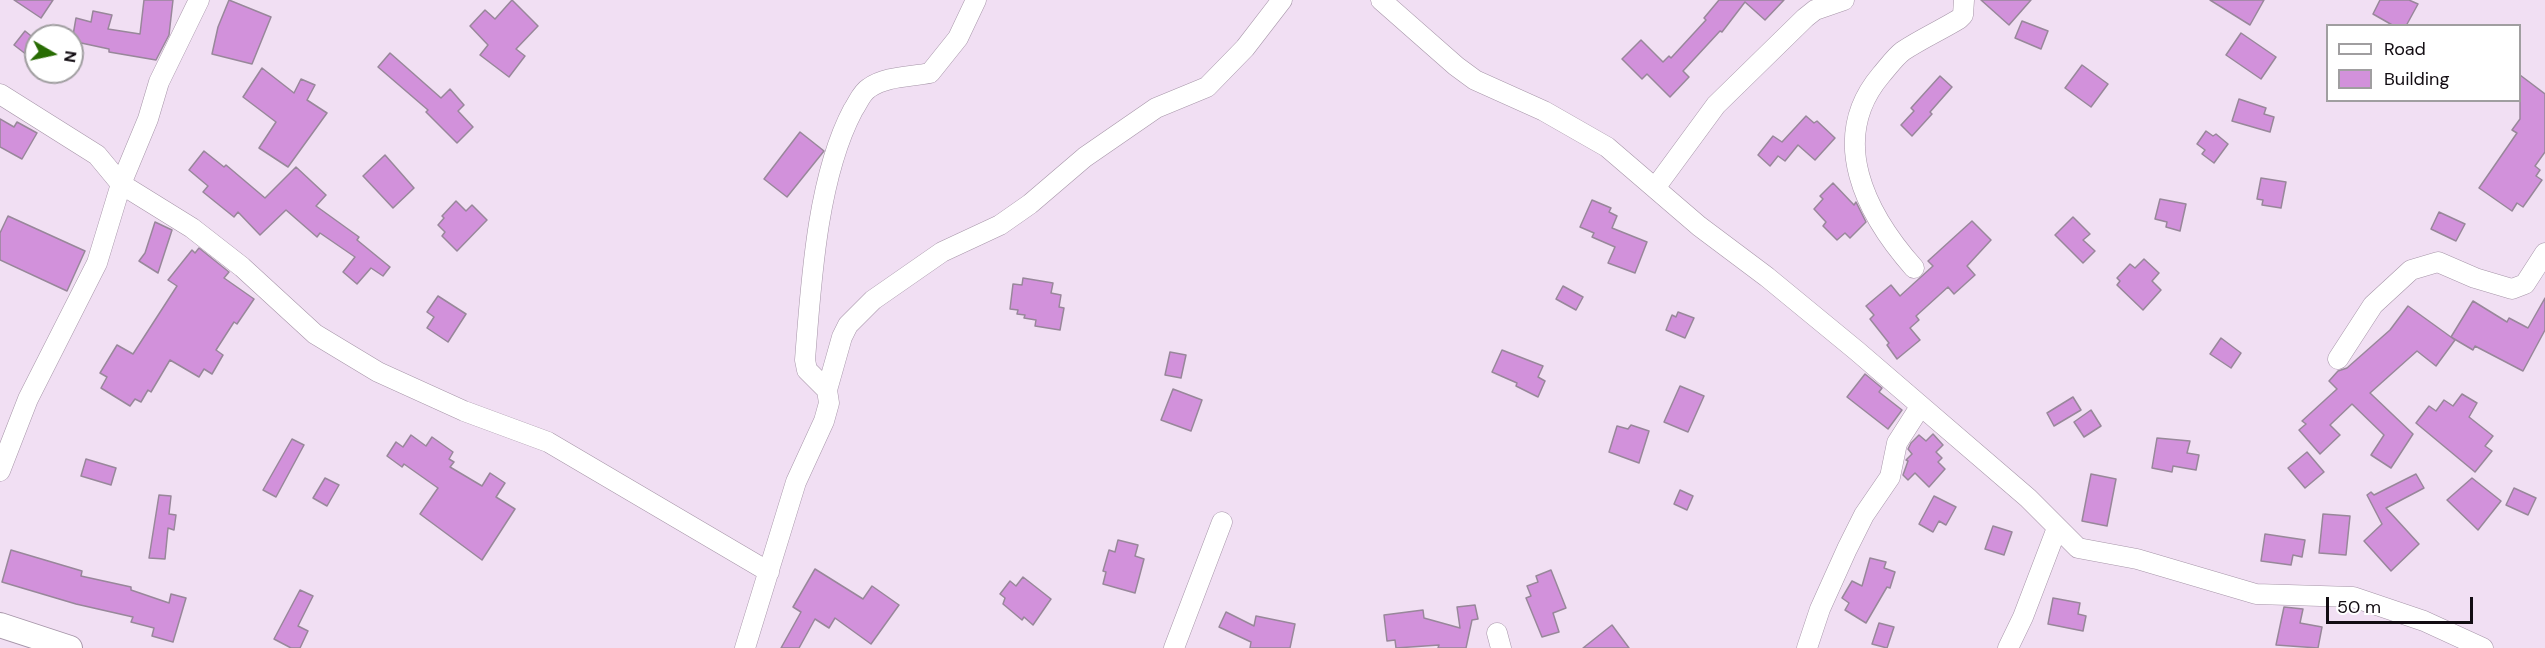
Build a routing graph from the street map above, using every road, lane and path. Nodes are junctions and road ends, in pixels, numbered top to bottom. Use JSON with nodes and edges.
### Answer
{"nodes":[{"id":1,"x":199,"y":0,"type":"edge"},
{"id":2,"x":976,"y":0,"type":"edge"},
{"id":3,"x":1282,"y":0,"type":"edge"},
{"id":4,"x":1381,"y":0,"type":"edge"},
{"id":5,"x":1844,"y":0,"type":"edge"},
{"id":6,"x":1964,"y":0,"type":"edge"},
{"id":7,"x":0,"y":94,"type":"edge"},
{"id":8,"x":122,"y":184,"type":"junction"},
{"id":9,"x":1655,"y":188,"type":"junction"},
{"id":10,"x":2545,"y":253,"type":"edge"},
{"id":11,"x":1914,"y":268,"type":"dead end"},
{"id":12,"x":2338,"y":359,"type":"dead end"},
{"id":13,"x":827,"y":390,"type":"junction"},
{"id":14,"x":1920,"y":407,"type":"junction"},
{"id":15,"x":0,"y":471,"type":"edge"},
{"id":16,"x":1222,"y":522,"type":"dead end"},
{"id":17,"x":2057,"y":528,"type":"junction"},
{"id":18,"x":769,"y":572,"type":"junction"},
{"id":19,"x":0,"y":625,"type":"edge"},
{"id":20,"x":70,"y":648,"type":"edge"},
{"id":21,"x":745,"y":648,"type":"edge"},
{"id":22,"x":1174,"y":648,"type":"edge"},
{"id":23,"x":1808,"y":648,"type":"edge"},
{"id":24,"x":2008,"y":648,"type":"edge"},
{"id":25,"x":2483,"y":648,"type":"edge"}],
"edges":[{"from":1,"to":8,"type":"street"},
{"from":2,"to":13,"type":"street"},
{"from":3,"to":13,"type":"street"},
{"from":4,"to":9,"type":"street"},
{"from":5,"to":9,"type":"street"},
{"from":6,"to":11,"type":"street"},
{"from":7,"to":8,"type":"street"},
{"from":8,"to":15,"type":"street"},
{"from":8,"to":18,"type":"street"},
{"from":9,"to":14,"type":"street"},
{"from":10,"to":12,"type":"street"},
{"from":13,"to":18,"type":"street"},
{"from":14,"to":17,"type":"street"},
{"from":14,"to":23,"type":"street"},
{"from":16,"to":22,"type":"street"},
{"from":17,"to":24,"type":"street"},
{"from":17,"to":25,"type":"street"},
{"from":18,"to":21,"type":"street"},
{"from":19,"to":20,"type":"street"}]}
